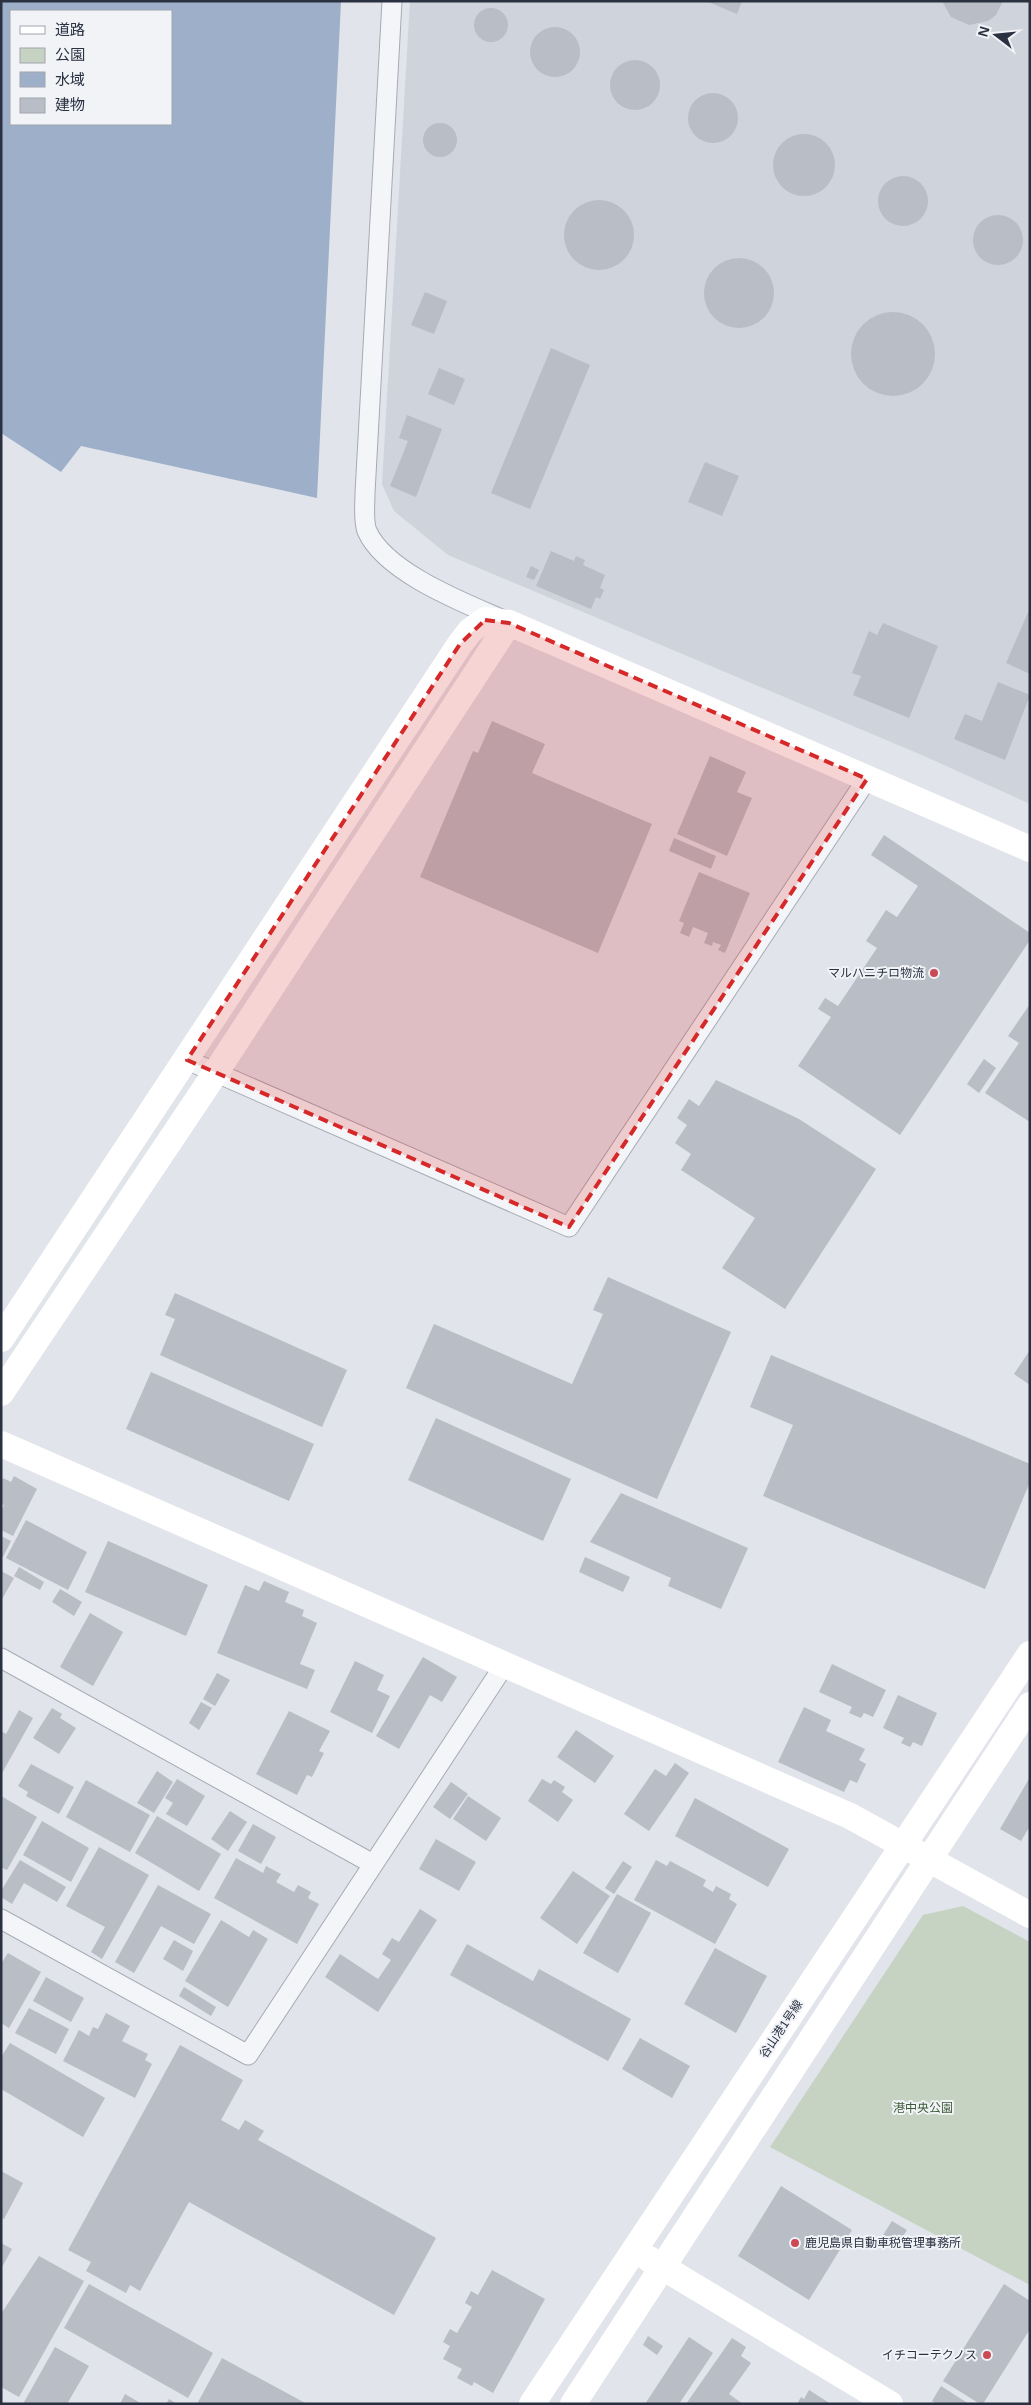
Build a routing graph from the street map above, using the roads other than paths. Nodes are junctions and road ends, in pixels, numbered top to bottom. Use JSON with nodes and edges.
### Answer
{"nodes":[{"id":1,"x":392,"y":1,"type":"edge"},
{"id":2,"x":510,"y":623,"type":"junction"},
{"id":3,"x":867,"y":779,"type":"junction"},
{"id":4,"x":1030,"y":849,"type":"edge"},
{"id":5,"x":187,"y":1060,"type":"junction"},
{"id":6,"x":216,"y":1072,"type":"junction"},
{"id":7,"x":1,"y":1339,"type":"edge"},
{"id":8,"x":1,"y":1394,"type":"edge"},
{"id":9,"x":1,"y":1444,"type":"edge"},
{"id":10,"x":1030,"y":1654,"type":"edge"},
{"id":11,"x":1,"y":1658,"type":"edge"},
{"id":12,"x":505,"y":1664,"type":"junction"},
{"id":13,"x":1030,"y":1705,"type":"edge"},
{"id":14,"x":903,"y":1845,"type":"junction"},
{"id":15,"x":928,"y":1858,"type":"junction"},
{"id":16,"x":373,"y":1864,"type":"junction"},
{"id":17,"x":1030,"y":1915,"type":"edge"},
{"id":18,"x":1,"y":1919,"type":"edge"},
{"id":19,"x":634,"y":2249,"type":"junction"},
{"id":20,"x":663,"y":2268,"type":"junction"},
{"id":21,"x":532,"y":2404,"type":"edge"},
{"id":22,"x":573,"y":2404,"type":"edge"},
{"id":23,"x":890,"y":2404,"type":"edge"}],
"edges":[{"from":1,"to":2,"type":"street"},
{"from":2,"to":3,"type":"street"},
{"from":2,"to":5,"type":"street"},
{"from":2,"to":6,"type":"street"},
{"from":3,"to":4,"type":"street"},
{"from":3,"to":6,"type":"street"},
{"from":5,"to":6,"type":"street"},
{"from":5,"to":7,"type":"street"},
{"from":6,"to":8,"type":"street"},
{"from":9,"to":12,"type":"street"},
{"from":10,"to":14,"type":"street","name":"谷山港1号線"},
{"from":11,"to":16,"type":"street"},
{"from":12,"to":14,"type":"street"},
{"from":12,"to":16,"type":"street"},
{"from":13,"to":15,"type":"street"},
{"from":14,"to":15,"type":"street"},
{"from":14,"to":19,"type":"street","name":"谷山港1号線"},
{"from":15,"to":17,"type":"street"},
{"from":15,"to":20,"type":"street"},
{"from":16,"to":18,"type":"street"},
{"from":19,"to":20,"type":"street"},
{"from":19,"to":21,"type":"street","name":"谷山港1号線"},
{"from":20,"to":22,"type":"street"},
{"from":20,"to":23,"type":"street"}]}
